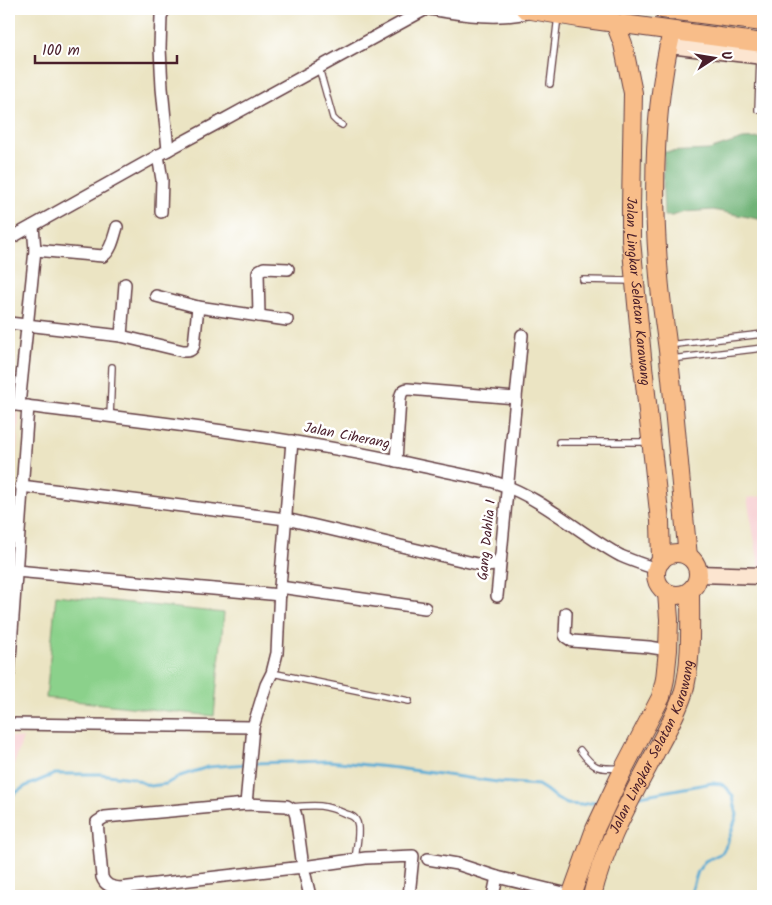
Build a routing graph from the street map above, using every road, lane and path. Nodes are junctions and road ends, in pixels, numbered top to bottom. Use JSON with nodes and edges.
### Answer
{"nodes":[{"id":1,"x":428,"y":9,"type":"edge"},
{"id":2,"x":662,"y":9,"type":"edge"},
{"id":3,"x":532,"y":10,"type":"edge"},
{"id":4,"x":159,"y":11,"type":"edge"},
{"id":5,"x":713,"y":12,"type":"edge"},
{"id":6,"x":558,"y":14,"type":"junction"},
{"id":7,"x":763,"y":16,"type":"edge"},
{"id":8,"x":738,"y":19,"type":"junction"},
{"id":9,"x":763,"y":22,"type":"edge"},
{"id":10,"x":615,"y":23,"type":"junction"},
{"id":11,"x":718,"y":37,"type":"junction"},
{"id":12,"x":670,"y":38,"type":"junction"},
{"id":13,"x":732,"y":52,"type":"junction"},
{"id":14,"x":762,"y":52,"type":"edge"},
{"id":15,"x":319,"y":68,"type":"junction"},
{"id":16,"x":550,"y":84,"type":"dead end"},
{"id":17,"x":758,"y":110,"type":"dead end"},
{"id":18,"x":342,"y":125,"type":"dead end"},
{"id":19,"x":163,"y":153,"type":"junction"},
{"id":20,"x":161,"y":212,"type":"dead end"},
{"id":21,"x":33,"y":226,"type":"junction"},
{"id":22,"x":117,"y":227,"type":"dead end"},
{"id":23,"x":9,"y":239,"type":"edge"},
{"id":24,"x":35,"y":250,"type":"junction"},
{"id":25,"x":288,"y":269,"type":"dead end"},
{"id":26,"x":583,"y":280,"type":"dead end"},
{"id":27,"x":634,"y":281,"type":"junction"},
{"id":28,"x":125,"y":284,"type":"dead end"},
{"id":29,"x":156,"y":296,"type":"dead end"},
{"id":30,"x":198,"y":307,"type":"junction"},
{"id":31,"x":259,"y":316,"type":"junction"},
{"id":32,"x":286,"y":320,"type":"dead end"},
{"id":33,"x":9,"y":323,"type":"edge"},
{"id":34,"x":28,"y":325,"type":"junction"},
{"id":35,"x":763,"y":334,"type":"edge"},
{"id":36,"x":121,"y":336,"type":"junction"},
{"id":37,"x":522,"y":336,"type":"dead end"},
{"id":38,"x":740,"y":336,"type":"junction"},
{"id":39,"x":763,"y":348,"type":"edge"},
{"id":40,"x":740,"y":350,"type":"junction"},
{"id":41,"x":668,"y":352,"type":"junction"},
{"id":42,"x":112,"y":367,"type":"dead end"},
{"id":43,"x":516,"y":398,"type":"junction"},
{"id":44,"x":18,"y":405,"type":"edge"},
{"id":45,"x":110,"y":417,"type":"junction"},
{"id":46,"x":292,"y":441,"type":"junction"},
{"id":47,"x":559,"y":442,"type":"dead end"},
{"id":48,"x":651,"y":442,"type":"junction"},
{"id":49,"x":396,"y":461,"type":"junction"},
{"id":50,"x":21,"y":486,"type":"junction"},
{"id":51,"x":508,"y":488,"type":"junction"},
{"id":52,"x":286,"y":519,"type":"junction"},
{"id":53,"x":688,"y":556,"type":"junction"},
{"id":54,"x":500,"y":558,"type":"junction"},
{"id":55,"x":659,"y":565,"type":"junction"},
{"id":56,"x":16,"y":571,"type":"junction"},
{"id":57,"x":699,"y":574,"type":"junction"},
{"id":58,"x":763,"y":576,"type":"edge"},
{"id":59,"x":280,"y":591,"type":"junction"},
{"id":60,"x":690,"y":591,"type":"junction"},
{"id":61,"x":667,"y":593,"type":"junction"},
{"id":62,"x":496,"y":596,"type":"dead end"},
{"id":63,"x":425,"y":608,"type":"dead end"},
{"id":64,"x":566,"y":613,"type":"dead end"},
{"id":65,"x":668,"y":650,"type":"junction"},
{"id":66,"x":9,"y":672,"type":"edge"},
{"id":67,"x":272,"y":673,"type":"junction"},
{"id":68,"x":409,"y":701,"type":"dead end"},
{"id":69,"x":9,"y":724,"type":"edge"},
{"id":70,"x":253,"y":727,"type":"junction"},
{"id":71,"x":580,"y":750,"type":"dead end"},
{"id":72,"x":620,"y":775,"type":"junction"},
{"id":73,"x":246,"y":804,"type":"junction"},
{"id":74,"x":291,"y":808,"type":"junction"},
{"id":75,"x":356,"y":859,"type":"junction"},
{"id":76,"x":428,"y":859,"type":"dead end"},
{"id":77,"x":303,"y":867,"type":"junction"},
{"id":78,"x":497,"y":876,"type":"junction"},
{"id":79,"x":310,"y":896,"type":"edge"},
{"id":80,"x":410,"y":896,"type":"edge"},
{"id":81,"x":493,"y":896,"type":"edge"},
{"id":82,"x":571,"y":896,"type":"edge"},
{"id":83,"x":592,"y":896,"type":"edge"}],
"edges":[{"from":1,"to":3,"type":"street"},
{"from":1,"to":15,"type":"street"},
{"from":2,"to":5,"type":"main road"},
{"from":3,"to":6,"type":"main road"},
{"from":4,"to":19,"type":"street"},
{"from":5,"to":8,"type":"main road"},
{"from":6,"to":10,"type":"main road"},
{"from":6,"to":16,"type":"lane"},
{"from":7,"to":8,"type":"lane"},
{"from":8,"to":9,"type":"main road"},
{"from":10,"to":12,"type":"main road"},
{"from":10,"to":27,"type":"main road","name":"Jalan Lingkar Selatan Karawang"},
{"from":11,"to":12,"type":"main road"},
{"from":11,"to":13,"type":"main road"},
{"from":11,"to":14,"type":"main road"},
{"from":12,"to":13,"type":"main road"},
{"from":12,"to":41,"type":"main road","name":"Jalan Lingkar Selatan Karawang"},
{"from":13,"to":14,"type":"main road"},
{"from":14,"to":17,"type":"lane"},
{"from":15,"to":18,"type":"lane"},
{"from":15,"to":19,"type":"street"},
{"from":19,"to":20,"type":"street"},
{"from":19,"to":21,"type":"street"},
{"from":21,"to":23,"type":"street"},
{"from":21,"to":24,"type":"street"},
{"from":22,"to":24,"type":"street"},
{"from":24,"to":34,"type":"street"},
{"from":25,"to":31,"type":"street"},
{"from":26,"to":27,"type":"lane"},
{"from":27,"to":48,"type":"main road","name":"Jalan Lingkar Selatan Karawang"},
{"from":28,"to":36,"type":"street"},
{"from":29,"to":30,"type":"street"},
{"from":30,"to":31,"type":"street"},
{"from":30,"to":36,"type":"street"},
{"from":31,"to":32,"type":"street"},
{"from":33,"to":34,"type":"street"},
{"from":34,"to":36,"type":"street"},
{"from":34,"to":44,"type":"street"},
{"from":35,"to":38,"type":"lane"},
{"from":37,"to":43,"type":"street","name":"Gang Dahlia I"},
{"from":38,"to":40,"type":"lane"},
{"from":38,"to":41,"type":"lane"},
{"from":39,"to":40,"type":"lane"},
{"from":40,"to":41,"type":"lane"},
{"from":41,"to":53,"type":"main road","name":"Jalan Lingkar Selatan Karawang"},
{"from":42,"to":45,"type":"lane"},
{"from":43,"to":49,"type":"street"},
{"from":43,"to":51,"type":"street","name":"Gang Dahlia I"},
{"from":44,"to":45,"type":"street","name":"Jalan Ciherang"},
{"from":44,"to":50,"type":"street"},
{"from":45,"to":46,"type":"street","name":"Jalan Ciherang"},
{"from":46,"to":49,"type":"street","name":"Jalan Ciherang"},
{"from":46,"to":52,"type":"street"},
{"from":47,"to":48,"type":"lane"},
{"from":48,"to":55,"type":"main road","name":"Jalan Lingkar Selatan Karawang"},
{"from":49,"to":51,"type":"street","name":"Jalan Ciherang"},
{"from":50,"to":52,"type":"street"},
{"from":50,"to":56,"type":"street"},
{"from":51,"to":54,"type":"street","name":"Gang Dahlia I"},
{"from":51,"to":55,"type":"street","name":"Jalan Ciherang"},
{"from":52,"to":54,"type":"street"},
{"from":52,"to":59,"type":"street"},
{"from":53,"to":55,"type":"main road"},
{"from":53,"to":57,"type":"main road"},
{"from":54,"to":62,"type":"street","name":"Gang Dahlia I"},
{"from":55,"to":61,"type":"main road"},
{"from":56,"to":59,"type":"street"},
{"from":56,"to":66,"type":"street"},
{"from":57,"to":58,"type":"main road"},
{"from":57,"to":60,"type":"main road"},
{"from":59,"to":63,"type":"street"},
{"from":59,"to":67,"type":"street"},
{"from":60,"to":61,"type":"main road"},
{"from":60,"to":83,"type":"main road","name":"Jalan Lingkar Selatan Karawang"},
{"from":61,"to":65,"type":"main road","name":"Jalan Lingkar Selatan Karawang"},
{"from":64,"to":65,"type":"street"},
{"from":65,"to":72,"type":"main road","name":"Jalan Lingkar Selatan Karawang"},
{"from":67,"to":68,"type":"lane"},
{"from":67,"to":70,"type":"street"},
{"from":69,"to":70,"type":"street"},
{"from":70,"to":73,"type":"street"},
{"from":71,"to":72,"type":"lane"},
{"from":72,"to":82,"type":"main road","name":"Jalan Lingkar Selatan Karawang"},
{"from":73,"to":74,"type":"street"},
{"from":73,"to":77,"type":"street"},
{"from":74,"to":75,"type":"lane"},
{"from":74,"to":77,"type":"street"},
{"from":75,"to":77,"type":"street"},
{"from":75,"to":80,"type":"street"},
{"from":76,"to":78,"type":"street"},
{"from":77,"to":79,"type":"street"},
{"from":78,"to":81,"type":"street"},
{"from":78,"to":82,"type":"street"}]}
